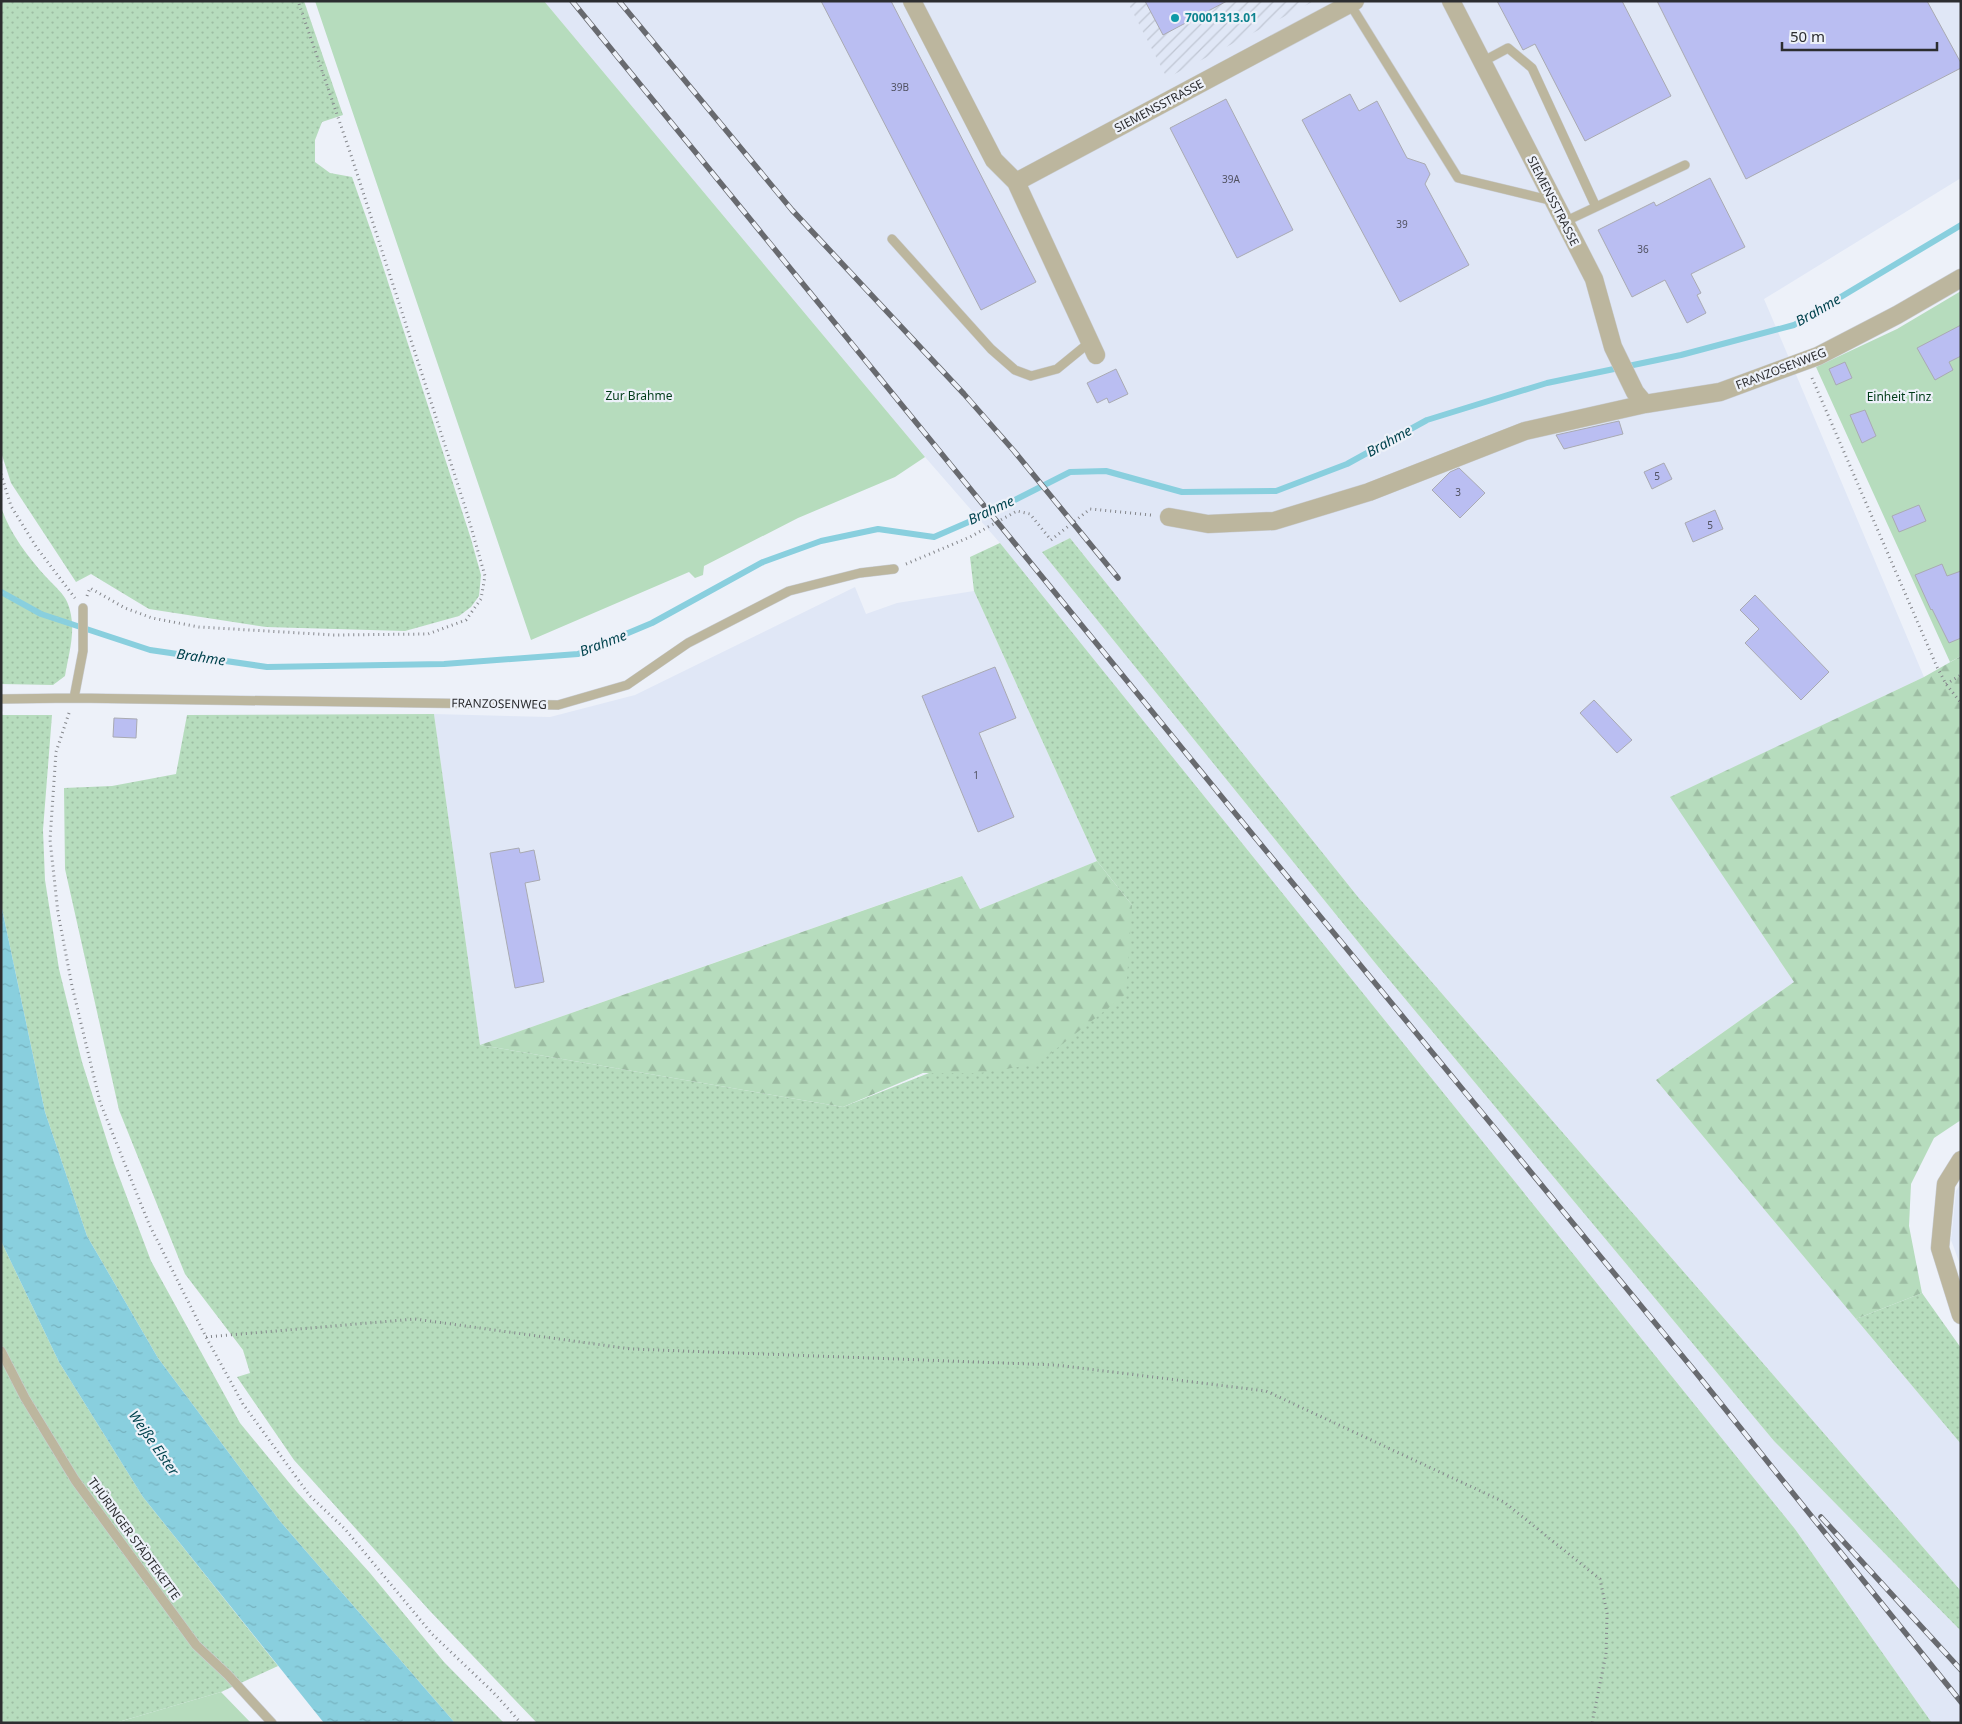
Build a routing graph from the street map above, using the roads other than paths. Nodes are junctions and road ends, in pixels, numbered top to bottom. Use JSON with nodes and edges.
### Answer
{"nodes":[{"id":1,"x":912,"y":1,"type":"edge"},
{"id":2,"x":1451,"y":1,"type":"edge"},
{"id":3,"x":1352,"y":3,"type":"edge"},
{"id":4,"x":1482,"y":62,"type":"junction"},
{"id":5,"x":1685,"y":165,"type":"dead end"},
{"id":6,"x":1016,"y":182,"type":"junction"},
{"id":7,"x":1554,"y":201,"type":"junction"},
{"id":8,"x":1596,"y":207,"type":"junction"},
{"id":9,"x":1564,"y":222,"type":"junction"},
{"id":10,"x":892,"y":239,"type":"dead end"},
{"id":11,"x":1961,"y":278,"type":"edge"},
{"id":12,"x":1093,"y":348,"type":"joint"},
{"id":13,"x":1640,"y":398,"type":"junction"},
{"id":14,"x":1169,"y":516,"type":"road end"},
{"id":15,"x":894,"y":569,"type":"road end"},
{"id":16,"x":83,"y":608,"type":"road end"},
{"id":17,"x":74,"y":698,"type":"junction"},
{"id":18,"x":1,"y":699,"type":"edge"},
{"id":19,"x":1961,"y":1160,"type":"edge"},
{"id":20,"x":1961,"y":1315,"type":"edge"},
{"id":21,"x":1,"y":1350,"type":"edge"},
{"id":22,"x":272,"y":1723,"type":"edge"}],
"edges":[{"from":1,"to":6,"type":"street"},
{"from":2,"to":4,"type":"street","name":"SIEMENSSTRASSE"},
{"from":3,"to":6,"type":"street","name":"SIEMENSSTRASSE"},
{"from":3,"to":7,"type":"lane"},
{"from":4,"to":7,"type":"street","name":"SIEMENSSTRASSE"},
{"from":4,"to":8,"type":"lane"},
{"from":5,"to":8,"type":"lane"},
{"from":6,"to":12,"type":"street"},
{"from":7,"to":9,"type":"street","name":"SIEMENSSTRASSE"},
{"from":8,"to":9,"type":"lane"},
{"from":9,"to":13,"type":"street","name":"SIEMENSSTRASSE"},
{"from":10,"to":12,"type":"lane"},
{"from":11,"to":13,"type":"street","name":"FRANZOSENWEG"},
{"from":13,"to":14,"type":"street","name":"FRANZOSENWEG"},
{"from":15,"to":17,"type":"lane","name":"FRANZOSENWEG"},
{"from":16,"to":17,"type":"lane"},
{"from":17,"to":18,"type":"lane","name":"FRANZOSENWEG"},
{"from":19,"to":20,"type":"street"},
{"from":21,"to":22,"type":"lane","name":"THÜRINGER STÄDTEKETTE"}]}
